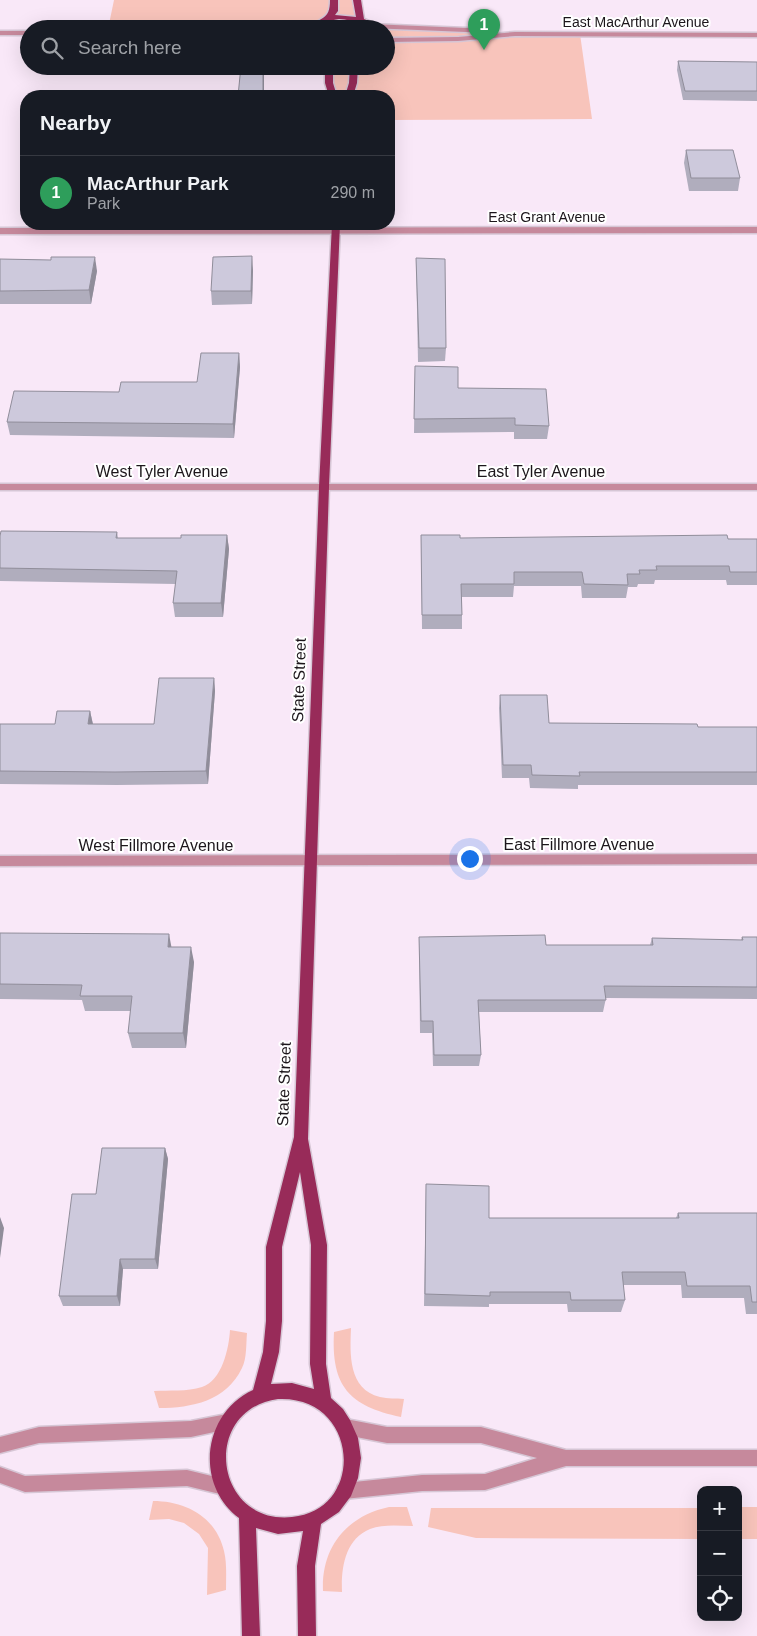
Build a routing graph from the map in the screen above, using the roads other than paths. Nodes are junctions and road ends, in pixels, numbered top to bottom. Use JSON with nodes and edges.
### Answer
{"nodes":[{"id":1,"x":334,"y":0,"type":"edge"},
{"id":2,"x":357,"y":0,"type":"edge"},
{"id":3,"x":329,"y":19,"type":"joint"},
{"id":4,"x":360,"y":20,"type":"joint"},
{"id":5,"x":395,"y":28,"type":"edge"},
{"id":6,"x":0,"y":33,"type":"edge"},
{"id":7,"x":20,"y":33,"type":"edge"},
{"id":8,"x":514,"y":34,"type":"junction"},
{"id":9,"x":757,"y":35,"type":"edge"},
{"id":10,"x":395,"y":40,"type":"edge"},
{"id":11,"x":329,"y":75,"type":"edge"},
{"id":12,"x":353,"y":75,"type":"edge"},
{"id":13,"x":331,"y":90,"type":"edge"},
{"id":14,"x":350,"y":90,"type":"edge"},
{"id":15,"x":395,"y":227,"type":"edge"},
{"id":16,"x":84,"y":230,"type":"edge"},
{"id":17,"x":336,"y":230,"type":"edge"},
{"id":18,"x":757,"y":230,"type":"edge"},
{"id":19,"x":0,"y":231,"type":"edge"},
{"id":20,"x":0,"y":487,"type":"edge"},
{"id":21,"x":324,"y":487,"type":"junction"},
{"id":22,"x":757,"y":487,"type":"edge"},
{"id":23,"x":757,"y":859,"type":"edge"},
{"id":24,"x":0,"y":861,"type":"edge"},
{"id":25,"x":311,"y":861,"type":"junction"},
{"id":26,"x":301,"y":1137,"type":"junction"},
{"id":27,"x":260,"y":1395,"type":"junction"},
{"id":28,"x":322,"y":1398,"type":"junction"},
{"id":29,"x":227,"y":1422,"type":"junction"},
{"id":30,"x":346,"y":1427,"type":"junction"},
{"id":31,"x":0,"y":1445,"type":"edge"},
{"id":32,"x":566,"y":1458,"type":"junction"},
{"id":33,"x":757,"y":1458,"type":"edge"},
{"id":34,"x":0,"y":1475,"type":"edge"},
{"id":35,"x":224,"y":1487,"type":"junction"},
{"id":36,"x":344,"y":1491,"type":"junction"},
{"id":37,"x":247,"y":1517,"type":"junction"},
{"id":38,"x":314,"y":1519,"type":"junction"},
{"id":39,"x":250,"y":1636,"type":"edge"},
{"id":40,"x":307,"y":1636,"type":"edge"}],
"edges":[{"from":1,"to":3,"type":"main road"},
{"from":2,"to":4,"type":"main road"},
{"from":3,"to":4,"type":"main road"},
{"from":5,"to":8,"type":"street","name":"East MacArthur Avenue"},
{"from":6,"to":7,"type":"street"},
{"from":8,"to":9,"type":"street","name":"East MacArthur Avenue"},
{"from":8,"to":10,"type":"street","name":"East MacArthur Avenue"},
{"from":11,"to":13,"type":"main road"},
{"from":12,"to":14,"type":"main road"},
{"from":15,"to":18,"type":"street","name":"East Grant Avenue"},
{"from":16,"to":19,"type":"street","name":"East Grant Avenue"},
{"from":17,"to":21,"type":"main road","name":"State Street"},
{"from":20,"to":21,"type":"street","name":"West Tyler Avenue"},
{"from":21,"to":22,"type":"street","name":"East Tyler Avenue"},
{"from":21,"to":25,"type":"main road","name":"State Street"},
{"from":23,"to":25,"type":"street","name":"East Fillmore Avenue"},
{"from":24,"to":25,"type":"street","name":"West Fillmore Avenue"},
{"from":25,"to":26,"type":"main road","name":"State Street"},
{"from":26,"to":27,"type":"main road","name":"State Street"},
{"from":26,"to":28,"type":"main road","name":"State Street"},
{"from":27,"to":28,"type":"main road"},
{"from":27,"to":29,"type":"main road"},
{"from":28,"to":30,"type":"main road"},
{"from":29,"to":31,"type":"street"},
{"from":29,"to":35,"type":"main road"},
{"from":30,"to":32,"type":"street"},
{"from":30,"to":36,"type":"main road"},
{"from":32,"to":33,"type":"street"},
{"from":32,"to":36,"type":"street"},
{"from":34,"to":35,"type":"street"},
{"from":35,"to":37,"type":"main road"},
{"from":36,"to":38,"type":"main road"},
{"from":37,"to":38,"type":"main road"},
{"from":37,"to":39,"type":"main road"},
{"from":38,"to":40,"type":"main road"}]}
